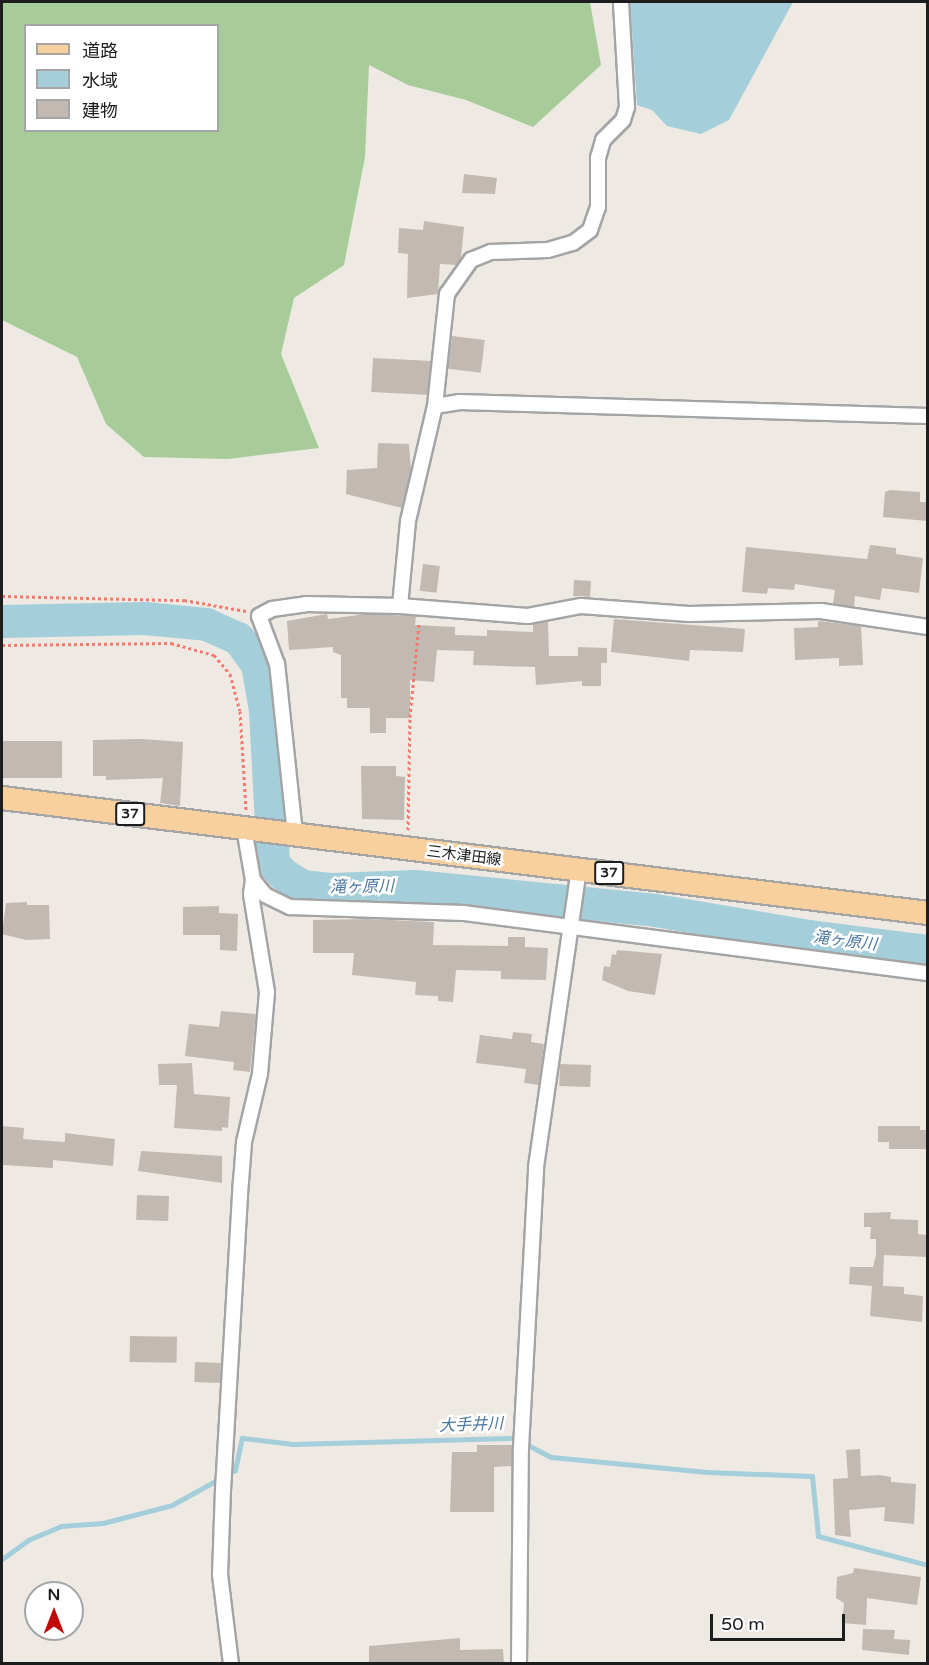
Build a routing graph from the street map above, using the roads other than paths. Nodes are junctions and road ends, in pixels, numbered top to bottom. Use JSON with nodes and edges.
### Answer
{"nodes":[{"id":1,"x":621,"y":2,"type":"edge"},
{"id":2,"x":435,"y":406,"type":"junction"},
{"id":3,"x":927,"y":416,"type":"edge"},
{"id":4,"x":400,"y":606,"type":"junction"},
{"id":5,"x":927,"y":627,"type":"edge"},
{"id":6,"x":2,"y":798,"type":"edge"},
{"id":7,"x":251,"y":829,"type":"junction"},
{"id":8,"x":292,"y":834,"type":"junction"},
{"id":9,"x":578,"y":875,"type":"junction"},
{"id":10,"x":253,"y":880,"type":"junction"},
{"id":11,"x":927,"y":913,"type":"edge"},
{"id":12,"x":571,"y":924,"type":"junction"},
{"id":13,"x":927,"y":973,"type":"edge"},
{"id":14,"x":231,"y":1664,"type":"edge"},
{"id":15,"x":519,"y":1664,"type":"edge"}],
"edges":[{"from":1,"to":2,"type":"street"},
{"from":2,"to":3,"type":"street"},
{"from":2,"to":4,"type":"street"},
{"from":4,"to":5,"type":"street"},
{"from":4,"to":8,"type":"street"},
{"from":6,"to":7,"type":"main road","name":"三木津田線","number":"37"},
{"from":7,"to":8,"type":"main road","name":"三木津田線","number":"37"},
{"from":7,"to":10,"type":"street"},
{"from":8,"to":9,"type":"main road","name":"三木津田線","number":"37"},
{"from":9,"to":11,"type":"main road","name":"三木津田線","number":"37"},
{"from":9,"to":12,"type":"street"},
{"from":10,"to":12,"type":"street"},
{"from":10,"to":14,"type":"street"},
{"from":12,"to":13,"type":"street"},
{"from":12,"to":15,"type":"street"}]}
